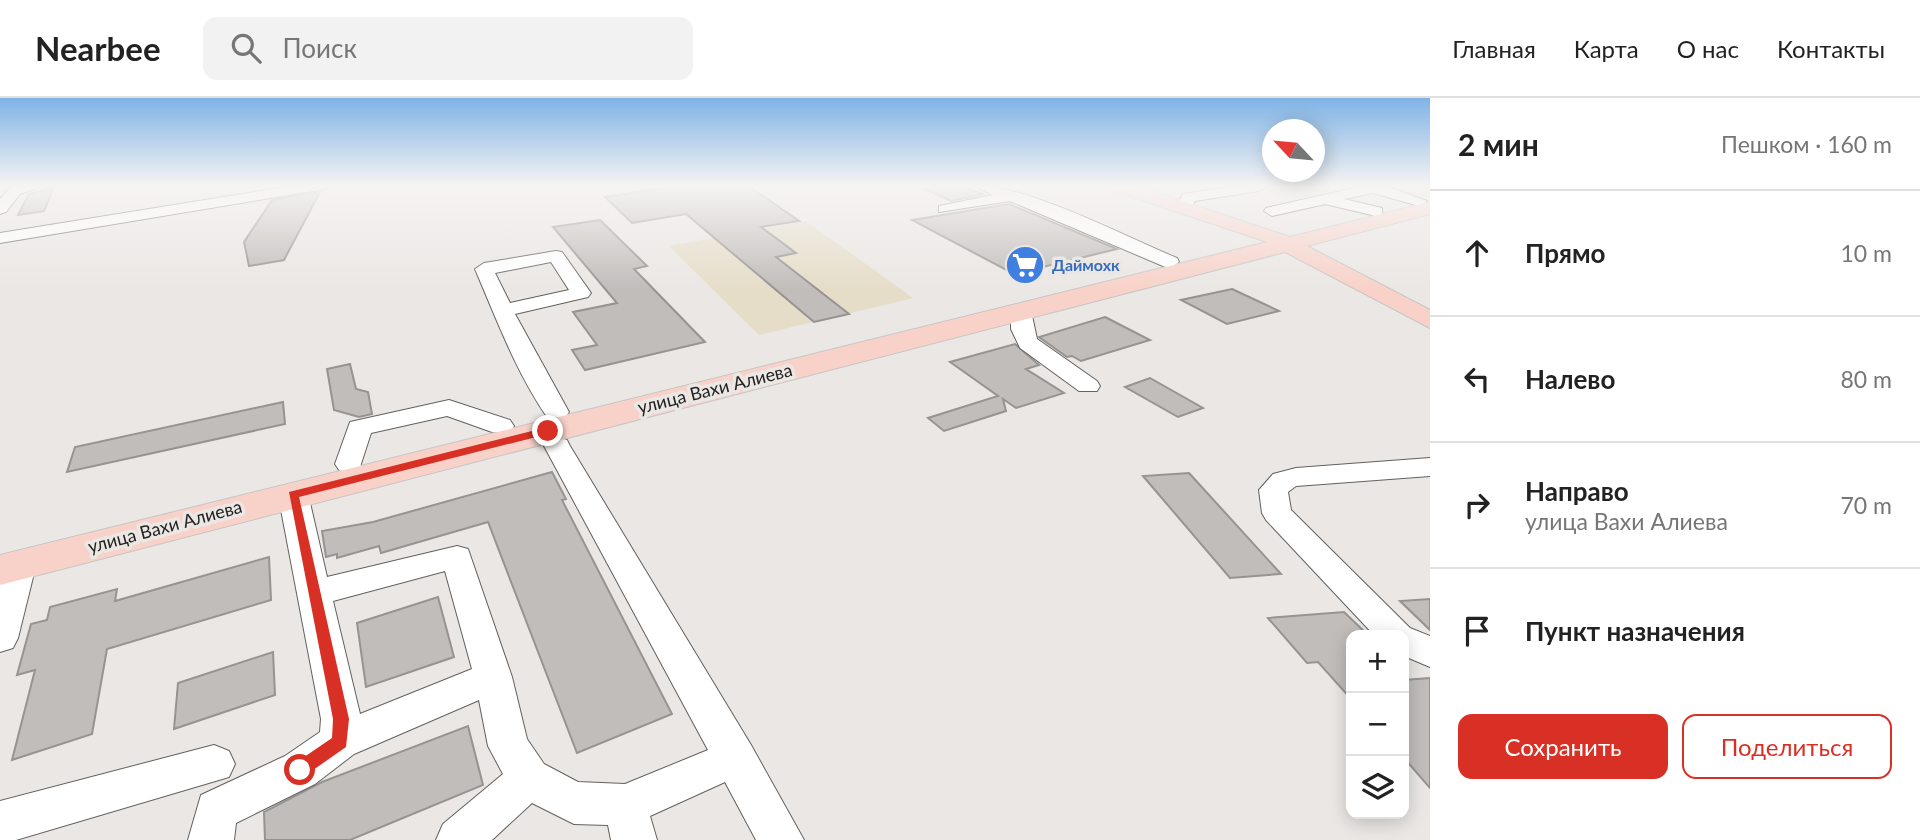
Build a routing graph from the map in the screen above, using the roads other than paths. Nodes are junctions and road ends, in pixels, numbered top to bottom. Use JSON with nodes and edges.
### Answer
{"nodes":[{"id":1,"x":113,"y":220,"type":"edge"},
{"id":2,"x":1069,"y":220,"type":"edge"},
{"id":3,"x":1246,"y":220,"type":"edge"},
{"id":4,"x":1292,"y":220,"type":"edge"},
{"id":5,"x":1321,"y":220,"type":"edge"},
{"id":6,"x":1331,"y":220,"type":"edge"},
{"id":7,"x":1276,"y":230,"type":"junction"},
{"id":8,"x":0,"y":238,"type":"edge"},
{"id":9,"x":1170,"y":262,"type":"junction"},
{"id":10,"x":502,"y":311,"type":"dead end"},
{"id":11,"x":1021,"y":311,"type":"junction"},
{"id":12,"x":1430,"y":320,"type":"edge"},
{"id":13,"x":1088,"y":386,"type":"dead end"},
{"id":14,"x":556,"y":429,"type":"junction"},
{"id":15,"x":1430,"y":467,"type":"edge"},
{"id":16,"x":293,"y":494,"type":"junction"},
{"id":17,"x":7,"y":562,"type":"edge"},
{"id":18,"x":314,"y":593,"type":"junction"},
{"id":19,"x":1391,"y":630,"type":"edge"},
{"id":20,"x":0,"y":638,"type":"edge"},
{"id":21,"x":1409,"y":642,"type":"edge"},
{"id":22,"x":1430,"y":652,"type":"edge"},
{"id":23,"x":493,"y":677,"type":"junction"},
{"id":24,"x":340,"y":741,"type":"junction"},
{"id":25,"x":736,"y":758,"type":"junction"},
{"id":26,"x":214,"y":764,"type":"dead end"},
{"id":27,"x":529,"y":778,"type":"junction"},
{"id":28,"x":0,"y":823,"type":"edge"},
{"id":29,"x":630,"y":823,"type":"edge"},
{"id":30,"x":211,"y":840,"type":"edge"},
{"id":31,"x":459,"y":840,"type":"edge"},
{"id":32,"x":781,"y":840,"type":"edge"}],
"edges":[{"from":1,"to":8,"type":"street"},
{"from":2,"to":9,"type":"street"},
{"from":3,"to":7,"type":"main road"},
{"from":4,"to":7,"type":"street"},
{"from":5,"to":7,"type":"main road","name":"улица Вахи Алиева"},
{"from":6,"to":7,"type":"main road","name":"улица Вахи Алиева"},
{"from":7,"to":9,"type":"main road","name":"улица Вахи Алиева"},
{"from":7,"to":11,"type":"main road","name":"улица Вахи Алиева"},
{"from":7,"to":12,"type":"main road"},
{"from":9,"to":14,"type":"main road","name":"улица Вахи Алиева"},
{"from":10,"to":14,"type":"street"},
{"from":11,"to":13,"type":"street"},
{"from":11,"to":16,"type":"main road","name":"улица Вахи Алиева"},
{"from":14,"to":17,"type":"main road","name":"улица Вахи Алиева"},
{"from":14,"to":25,"type":"street"},
{"from":15,"to":19,"type":"street"},
{"from":16,"to":17,"type":"main road","name":"улица Вахи Алиева"},
{"from":16,"to":18,"type":"street"},
{"from":17,"to":20,"type":"street"},
{"from":18,"to":23,"type":"street"},
{"from":18,"to":24,"type":"street"},
{"from":21,"to":22,"type":"street"},
{"from":23,"to":24,"type":"street"},
{"from":23,"to":27,"type":"street"},
{"from":24,"to":30,"type":"street"},
{"from":25,"to":29,"type":"street"},
{"from":25,"to":32,"type":"street"},
{"from":26,"to":28,"type":"street"},
{"from":27,"to":29,"type":"street"},
{"from":27,"to":31,"type":"street"}]}
